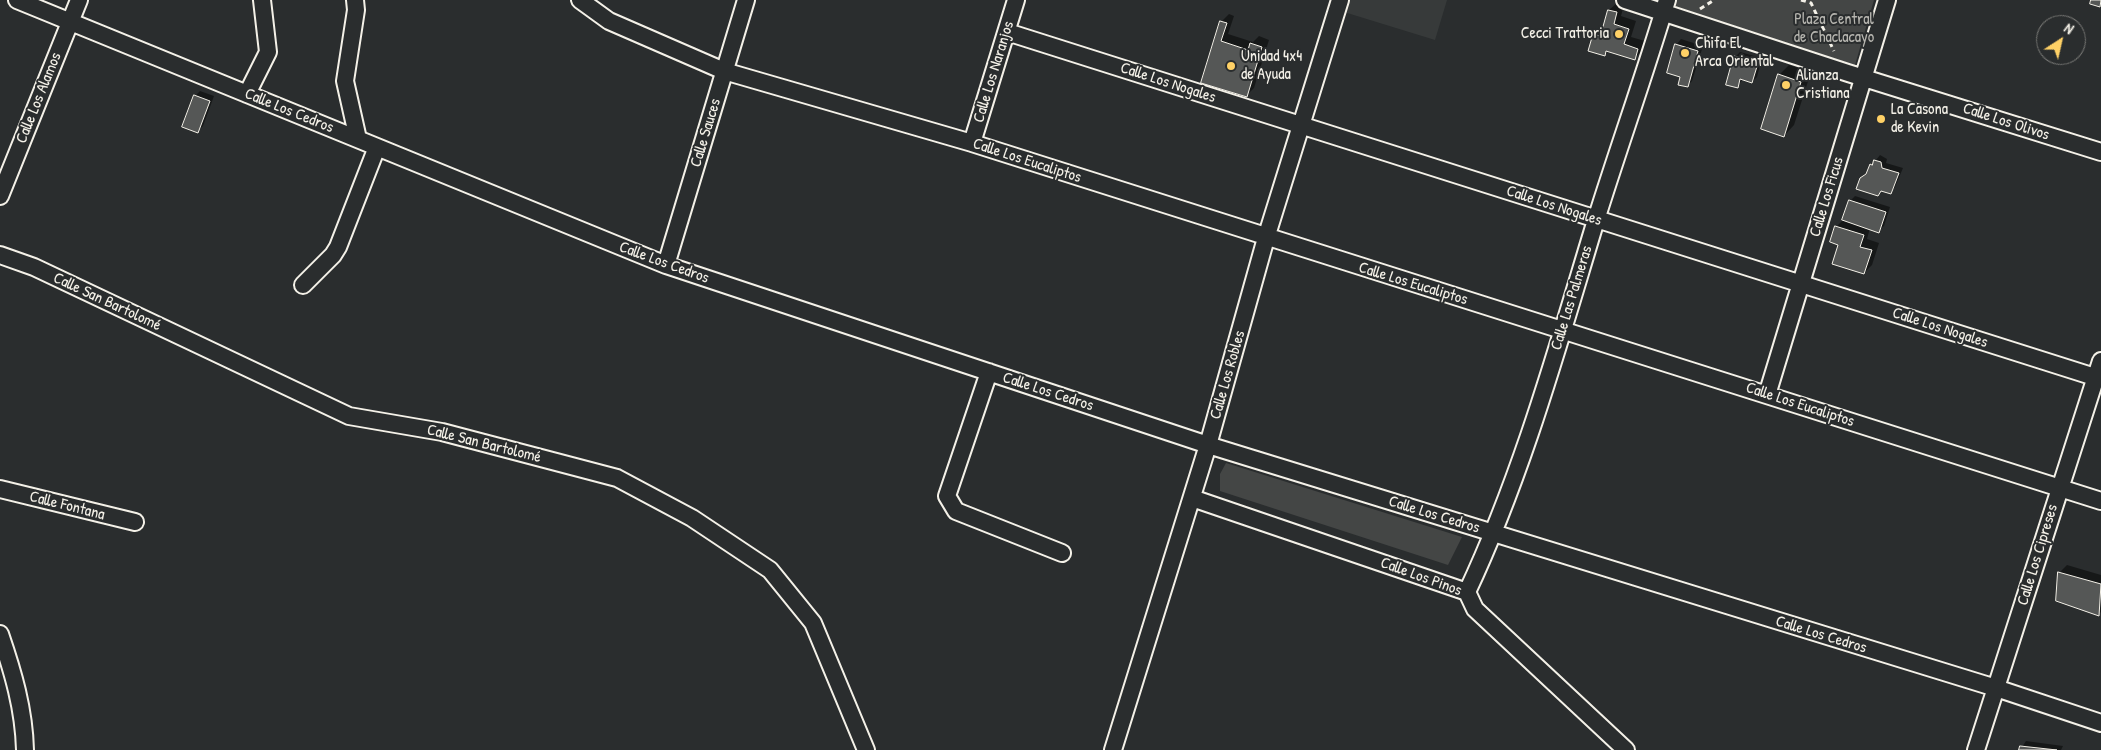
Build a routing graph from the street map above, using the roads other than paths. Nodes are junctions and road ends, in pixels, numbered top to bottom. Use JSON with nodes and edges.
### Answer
{"nodes":[{"id":1,"x":17,"y":0,"type":"edge"},
{"id":2,"x":79,"y":0,"type":"edge"},
{"id":3,"x":262,"y":0,"type":"edge"},
{"id":4,"x":355,"y":0,"type":"edge"},
{"id":5,"x":580,"y":0,"type":"edge"},
{"id":6,"x":746,"y":0,"type":"edge"},
{"id":7,"x":1016,"y":0,"type":"edge"},
{"id":8,"x":1340,"y":0,"type":"edge"},
{"id":9,"x":1624,"y":0,"type":"edge"},
{"id":10,"x":1888,"y":0,"type":"edge"},
{"id":11,"x":1665,"y":6,"type":"edge"},
{"id":12,"x":71,"y":21,"type":"junction"},
{"id":13,"x":1007,"y":32,"type":"junction"},
{"id":14,"x":724,"y":71,"type":"junction"},
{"id":15,"x":1863,"y":77,"type":"junction"},
{"id":16,"x":247,"y":94,"type":"junction"},
{"id":17,"x":1302,"y":125,"type":"junction"},
{"id":18,"x":358,"y":139,"type":"junction"},
{"id":19,"x":972,"y":143,"type":"junction"},
{"id":20,"x":377,"y":147,"type":"junction"},
{"id":21,"x":2101,"y":152,"type":"edge"},
{"id":22,"x":0,"y":196,"type":"edge"},
{"id":23,"x":1596,"y":219,"type":"junction"},
{"id":24,"x":1266,"y":238,"type":"junction"},
{"id":25,"x":0,"y":255,"type":"edge"},
{"id":26,"x":666,"y":265,"type":"junction"},
{"id":27,"x":1801,"y":284,"type":"junction"},
{"id":28,"x":303,"y":285,"type":"dead end"},
{"id":29,"x":1563,"y":330,"type":"junction"},
{"id":30,"x":2101,"y":361,"type":"edge"},
{"id":31,"x":988,"y":372,"type":"junction"},
{"id":32,"x":2098,"y":378,"type":"edge"},
{"id":33,"x":1767,"y":395,"type":"junction"},
{"id":34,"x":1208,"y":445,"type":"junction"},
{"id":35,"x":2059,"y":488,"type":"junction"},
{"id":36,"x":0,"y":489,"type":"edge"},
{"id":37,"x":1192,"y":498,"type":"junction"},
{"id":38,"x":2101,"y":501,"type":"edge"},
{"id":39,"x":135,"y":522,"type":"dead end"},
{"id":40,"x":1494,"y":534,"type":"junction"},
{"id":41,"x":1062,"y":553,"type":"dead end"},
{"id":42,"x":1467,"y":592,"type":"junction"},
{"id":43,"x":0,"y":634,"type":"edge"},
{"id":44,"x":1996,"y":688,"type":"junction"},
{"id":45,"x":2101,"y":723,"type":"edge"},
{"id":46,"x":26,"y":750,"type":"edge"},
{"id":47,"x":866,"y":750,"type":"edge"},
{"id":48,"x":1113,"y":750,"type":"edge"},
{"id":49,"x":1626,"y":750,"type":"edge"},
{"id":50,"x":1976,"y":750,"type":"edge"}],
"edges":[{"from":1,"to":12,"type":"street","name":"Calle Los Cedros"},
{"from":2,"to":12,"type":"street","name":"Calle Los Alamos"},
{"from":3,"to":16,"type":"street"},
{"from":4,"to":18,"type":"street"},
{"from":5,"to":14,"type":"street","name":"Calle Los Eucaliptos"},
{"from":6,"to":14,"type":"street","name":"Calle Sauces"},
{"from":7,"to":13,"type":"street","name":"Calle Los Naranjos"},
{"from":8,"to":17,"type":"street","name":"Calle Los Robles"},
{"from":9,"to":11,"type":"street","name":"Calle Los Olivos"},
{"from":10,"to":15,"type":"street","name":"Calle Los Ficus"},
{"from":11,"to":15,"type":"street","name":"Calle Los Olivos"},
{"from":11,"to":23,"type":"street","name":"Calle Las Palmeras"},
{"from":12,"to":16,"type":"street","name":"Calle Los Cedros"},
{"from":12,"to":22,"type":"street","name":"Calle Los Alamos"},
{"from":13,"to":17,"type":"street","name":"Calle Los Nogales"},
{"from":13,"to":19,"type":"street","name":"Calle Los Naranjos"},
{"from":14,"to":19,"type":"street","name":"Calle Los Eucaliptos"},
{"from":14,"to":26,"type":"street","name":"Calle Sauces"},
{"from":15,"to":21,"type":"street","name":"Calle Los Olivos"},
{"from":15,"to":27,"type":"street","name":"Calle Los Ficus"},
{"from":16,"to":18,"type":"street","name":"Calle Los Cedros"},
{"from":17,"to":23,"type":"street","name":"Calle Los Nogales"},
{"from":17,"to":24,"type":"street","name":"Calle Los Robles"},
{"from":18,"to":20,"type":"street","name":"Calle Los Cedros"},
{"from":19,"to":24,"type":"street","name":"Calle Los Eucaliptos"},
{"from":20,"to":26,"type":"street","name":"Calle Los Cedros"},
{"from":20,"to":28,"type":"street"},
{"from":23,"to":27,"type":"street","name":"Calle Los Nogales"},
{"from":23,"to":29,"type":"street","name":"Calle Las Palmeras"},
{"from":24,"to":29,"type":"street","name":"Calle Los Eucaliptos"},
{"from":24,"to":34,"type":"street","name":"Calle Los Robles"},
{"from":25,"to":47,"type":"street","name":"Calle San Bartolomé"},
{"from":26,"to":31,"type":"street","name":"Calle Los Cedros"},
{"from":27,"to":32,"type":"street","name":"Calle Los Nogales"},
{"from":27,"to":33,"type":"street","name":"Calle Los Ficus"},
{"from":29,"to":33,"type":"street","name":"Calle Los Eucaliptos"},
{"from":29,"to":40,"type":"street","name":"Calle Las Palmeras"},
{"from":30,"to":32,"type":"street","name":"Calle Los Cipreses"},
{"from":31,"to":34,"type":"street","name":"Calle Los Cedros"},
{"from":31,"to":41,"type":"street"},
{"from":32,"to":35,"type":"street","name":"Calle Los Cipreses"},
{"from":33,"to":35,"type":"street","name":"Calle Los Eucaliptos"},
{"from":34,"to":37,"type":"street","name":"Calle Los Robles"},
{"from":34,"to":40,"type":"street","name":"Calle Los Cedros"},
{"from":35,"to":38,"type":"street","name":"Calle Los Eucaliptos"},
{"from":35,"to":44,"type":"street","name":"Calle Los Cipreses"},
{"from":36,"to":39,"type":"street","name":"Calle Fontana"},
{"from":37,"to":42,"type":"street","name":"Calle Los Pinos"},
{"from":37,"to":48,"type":"street","name":"Calle Los Robles"},
{"from":40,"to":42,"type":"street","name":"Calle Las Palmeras"},
{"from":40,"to":44,"type":"street","name":"Calle Los Cedros"},
{"from":42,"to":49,"type":"street","name":"Calle Los Pinos"},
{"from":43,"to":46,"type":"street"},
{"from":44,"to":45,"type":"street","name":"Calle Los Cedros"},
{"from":44,"to":50,"type":"street","name":"Calle Los Cipreses"}]}
